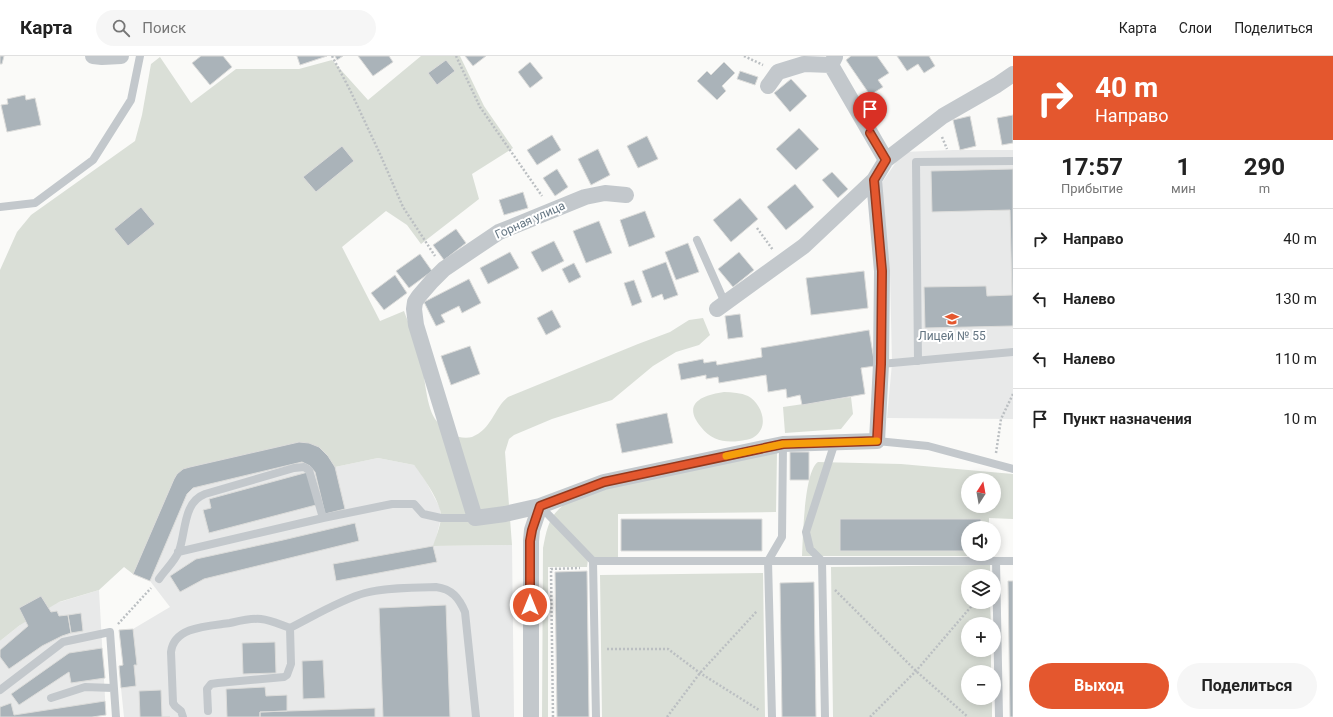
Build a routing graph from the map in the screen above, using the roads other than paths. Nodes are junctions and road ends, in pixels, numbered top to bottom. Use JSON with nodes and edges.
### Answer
{"nodes":[{"id":1,"x":93,"y":56,"type":"edge"},
{"id":2,"x":121,"y":56,"type":"edge"},
{"id":3,"x":140,"y":56,"type":"edge"},
{"id":4,"x":833,"y":61,"type":"edge"},
{"id":5,"x":1013,"y":74,"type":"edge"},
{"id":6,"x":768,"y":86,"type":"dead end"},
{"id":7,"x":886,"y":160,"type":"junction"},
{"id":8,"x":1013,"y":161,"type":"edge"},
{"id":9,"x":874,"y":180,"type":"junction"},
{"id":10,"x":626,"y":195,"type":"dead end"},
{"id":11,"x":0,"y":207,"type":"edge"},
{"id":12,"x":697,"y":240,"type":"dead end"},
{"id":13,"x":721,"y":306,"type":"joint"},
{"id":14,"x":1013,"y":352,"type":"edge"},
{"id":15,"x":918,"y":360,"type":"junction"},
{"id":16,"x":881,"y":364,"type":"junction"},
{"id":17,"x":877,"y":441,"type":"junction"},
{"id":18,"x":835,"y":442,"type":"junction"},
{"id":19,"x":783,"y":444,"type":"junction"},
{"id":20,"x":1013,"y":469,"type":"edge"},
{"id":21,"x":540,"y":506,"type":"junction"},
{"id":22,"x":323,"y":518,"type":"junction"},
{"id":23,"x":475,"y":518,"type":"junction"},
{"id":24,"x":178,"y":552,"type":"junction"},
{"id":25,"x":768,"y":561,"type":"junction"},
{"id":26,"x":822,"y":561,"type":"junction"},
{"id":27,"x":961,"y":561,"type":"edge"},
{"id":28,"x":996,"y":561,"type":"edge"},
{"id":29,"x":1001,"y":561,"type":"edge"},
{"id":30,"x":1013,"y":561,"type":"edge"},
{"id":31,"x":593,"y":564,"type":"junction"},
{"id":32,"x":159,"y":579,"type":"road end"},
{"id":33,"x":290,"y":628,"type":"junction"},
{"id":34,"x":113,"y":688,"type":"junction"},
{"id":35,"x":0,"y":690,"type":"edge"},
{"id":36,"x":51,"y":698,"type":"dead end"},
{"id":37,"x":208,"y":711,"type":"dead end"},
{"id":38,"x":116,"y":717,"type":"edge"},
{"id":39,"x":183,"y":717,"type":"edge"},
{"id":40,"x":476,"y":717,"type":"edge"},
{"id":41,"x":531,"y":717,"type":"edge"},
{"id":42,"x":596,"y":717,"type":"edge"},
{"id":43,"x":772,"y":717,"type":"edge"},
{"id":44,"x":825,"y":717,"type":"edge"},
{"id":45,"x":999,"y":717,"type":"edge"}],
"edges":[{"from":1,"to":2,"type":"street"},
{"from":3,"to":11,"type":"lane"},
{"from":4,"to":6,"type":"street"},
{"from":4,"to":7,"type":"street"},
{"from":5,"to":7,"type":"street"},
{"from":7,"to":9,"type":"street"},
{"from":8,"to":15,"type":"lane"},
{"from":9,"to":13,"type":"street"},
{"from":9,"to":16,"type":"street"},
{"from":10,"to":23,"type":"street","name":"Горная улица"},
{"from":12,"to":13,"type":"lane"},
{"from":14,"to":15,"type":"lane"},
{"from":15,"to":16,"type":"lane"},
{"from":16,"to":17,"type":"street"},
{"from":17,"to":18,"type":"street"},
{"from":17,"to":20,"type":"lane"},
{"from":18,"to":19,"type":"street"},
{"from":18,"to":26,"type":"lane"},
{"from":19,"to":21,"type":"street"},
{"from":19,"to":25,"type":"lane"},
{"from":21,"to":23,"type":"street"},
{"from":21,"to":31,"type":"lane"},
{"from":21,"to":41,"type":"street"},
{"from":22,"to":23,"type":"lane"},
{"from":22,"to":24,"type":"lane"},
{"from":22,"to":24,"type":"lane"},
{"from":24,"to":32,"type":"lane"},
{"from":25,"to":26,"type":"lane"},
{"from":25,"to":31,"type":"lane"},
{"from":25,"to":43,"type":"lane"},
{"from":26,"to":27,"type":"lane"},
{"from":26,"to":44,"type":"lane"},
{"from":28,"to":45,"type":"lane"},
{"from":29,"to":30,"type":"lane"},
{"from":31,"to":42,"type":"lane"},
{"from":33,"to":37,"type":"lane"},
{"from":33,"to":39,"type":"lane"},
{"from":33,"to":40,"type":"lane"},
{"from":34,"to":35,"type":"lane"},
{"from":34,"to":36,"type":"lane"},
{"from":34,"to":38,"type":"lane"}]}
